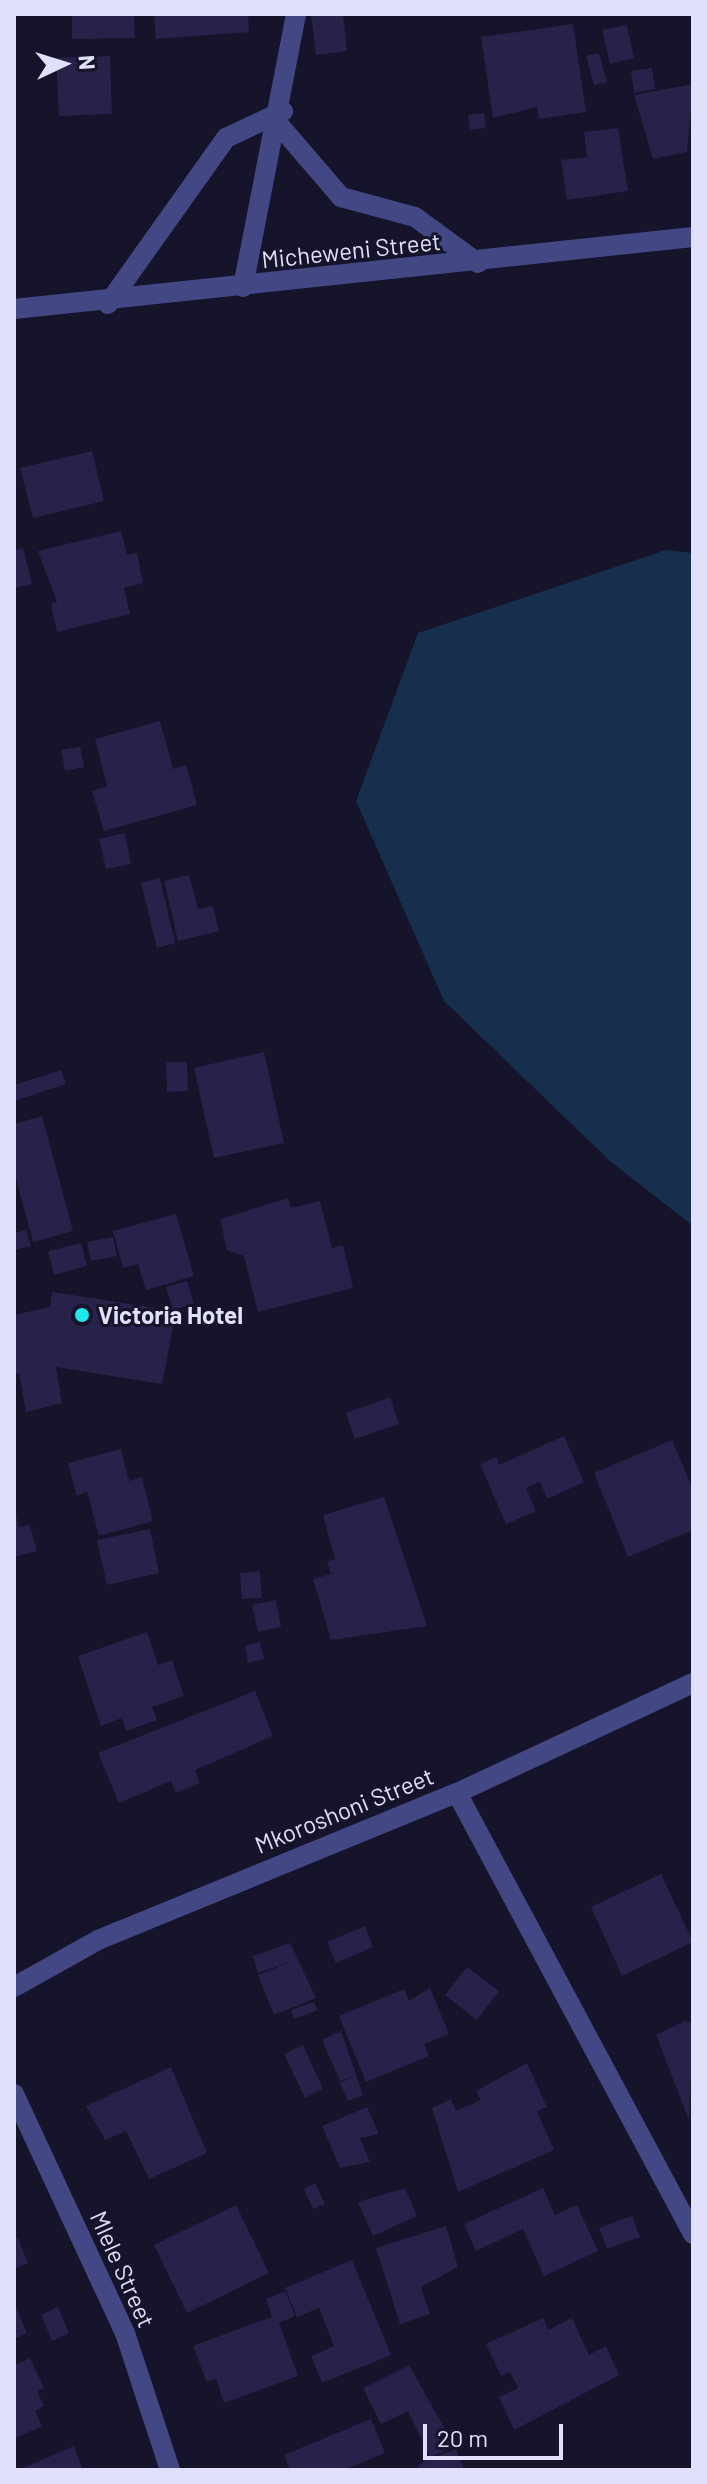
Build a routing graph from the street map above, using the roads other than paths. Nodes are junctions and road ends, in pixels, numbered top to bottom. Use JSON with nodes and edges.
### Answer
{"nodes":[{"id":1,"x":296,"y":14,"type":"edge"},
{"id":2,"x":281,"y":118,"type":"junction"},
{"id":3,"x":693,"y":237,"type":"edge"},
{"id":4,"x":478,"y":263,"type":"junction"},
{"id":5,"x":243,"y":287,"type":"junction"},
{"id":6,"x":108,"y":304,"type":"junction"},
{"id":7,"x":14,"y":309,"type":"edge"},
{"id":8,"x":693,"y":1683,"type":"edge"},
{"id":9,"x":457,"y":1793,"type":"junction"},
{"id":10,"x":14,"y":1987,"type":"edge"},
{"id":11,"x":14,"y":2094,"type":"edge"},
{"id":12,"x":693,"y":2234,"type":"edge"},
{"id":13,"x":170,"y":2470,"type":"edge"}],
"edges":[{"from":1,"to":2,"type":"street"},
{"from":2,"to":4,"type":"street"},
{"from":2,"to":5,"type":"street"},
{"from":2,"to":6,"type":"street"},
{"from":3,"to":4,"type":"street","name":"Micheweni Street"},
{"from":4,"to":5,"type":"street","name":"Micheweni Street"},
{"from":5,"to":6,"type":"street","name":"Micheweni Street"},
{"from":6,"to":7,"type":"street","name":"Micheweni Street"},
{"from":8,"to":9,"type":"street","name":"Mkoroshoni Street"},
{"from":9,"to":10,"type":"street","name":"Mkoroshoni Street"},
{"from":9,"to":12,"type":"street"},
{"from":11,"to":13,"type":"street","name":"Mlele Street"}]}
